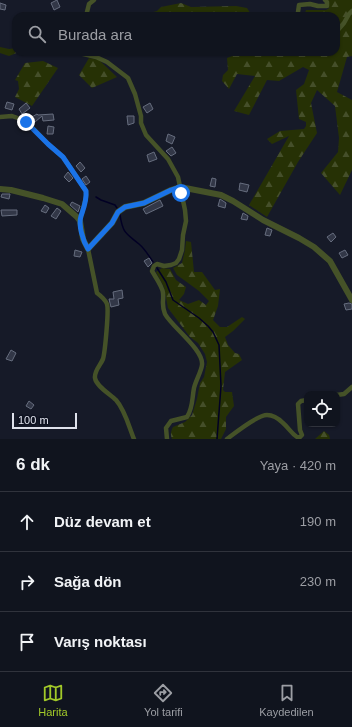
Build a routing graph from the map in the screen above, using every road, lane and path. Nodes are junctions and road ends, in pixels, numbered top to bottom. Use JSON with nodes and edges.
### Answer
{"nodes":[{"id":1,"x":94,"y":0,"type":"edge"},
{"id":2,"x":325,"y":0,"type":"edge"},
{"id":3,"x":352,"y":11,"type":"edge"},
{"id":4,"x":87,"y":12,"type":"edge"},
{"id":5,"x":298,"y":12,"type":"edge"},
{"id":6,"x":340,"y":28,"type":"edge"},
{"id":7,"x":92,"y":56,"type":"edge"},
{"id":8,"x":0,"y":117,"type":"edge"},
{"id":9,"x":180,"y":187,"type":"junction"},
{"id":10,"x":0,"y":189,"type":"edge"},
{"id":11,"x":80,"y":220,"type":"junction"},
{"id":12,"x":88,"y":249,"type":"junction"},
{"id":13,"x":352,"y":300,"type":"edge"},
{"id":14,"x":352,"y":387,"type":"edge"},
{"id":15,"x":340,"y":395,"type":"edge"},
{"id":16,"x":304,"y":400,"type":"edge"},
{"id":17,"x":134,"y":439,"type":"edge"},
{"id":18,"x":167,"y":439,"type":"edge"},
{"id":19,"x":227,"y":439,"type":"edge"}],
"edges":[{"from":1,"to":4,"type":"street"},
{"from":2,"to":5,"type":"street"},
{"from":3,"to":6,"type":"street"},
{"from":7,"to":9,"type":"street"},
{"from":8,"to":11,"type":"street"},
{"from":9,"to":12,"type":"street"},
{"from":9,"to":13,"type":"street"},
{"from":9,"to":18,"type":"street"},
{"from":10,"to":11,"type":"street"},
{"from":11,"to":12,"type":"street"},
{"from":12,"to":17,"type":"street"},
{"from":14,"to":15,"type":"street"},
{"from":16,"to":19,"type":"street"}]}
